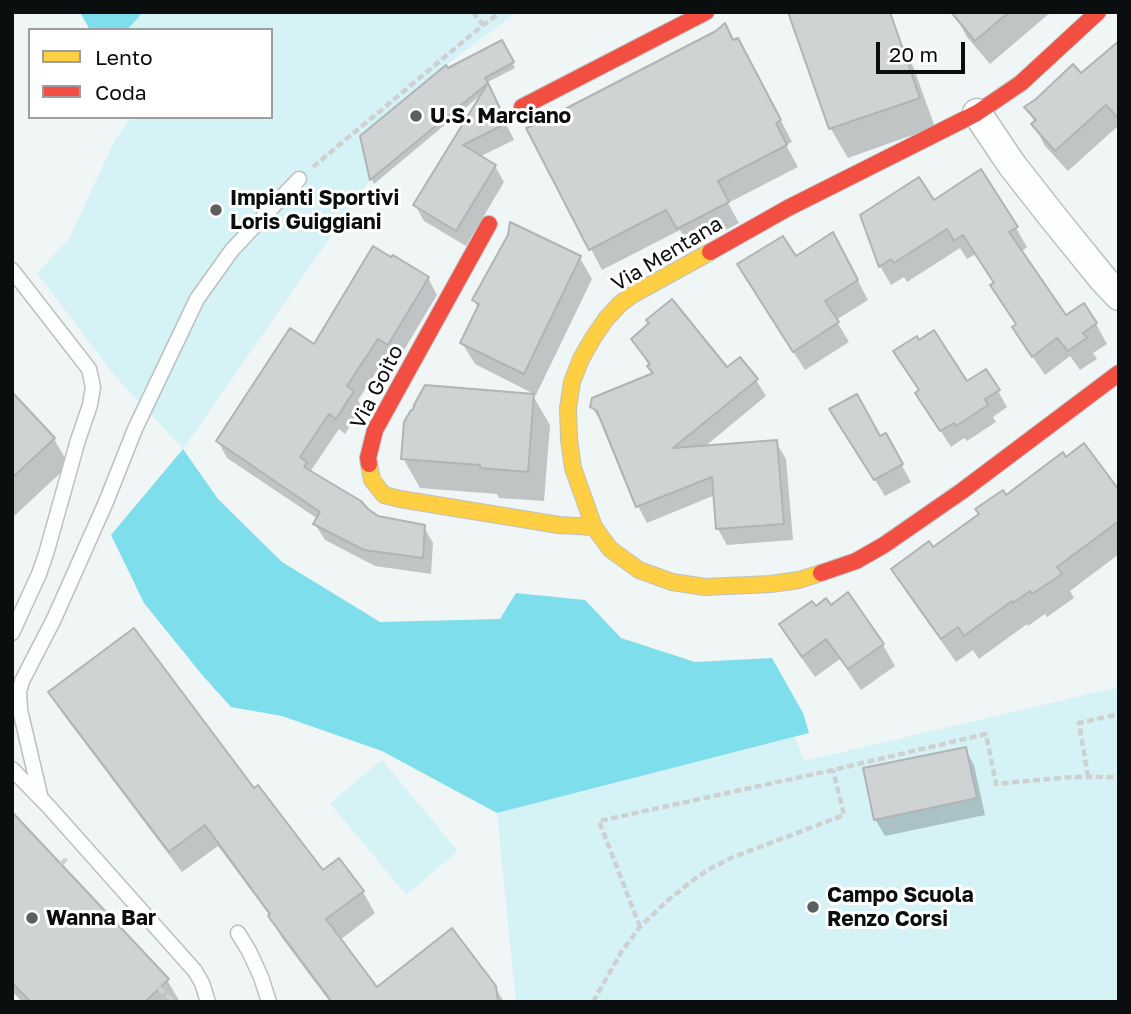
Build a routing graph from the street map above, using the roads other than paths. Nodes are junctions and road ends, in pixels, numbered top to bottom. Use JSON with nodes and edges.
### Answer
{"nodes":[{"id":1,"x":706,"y":12,"type":"edge"},
{"id":2,"x":1098,"y":12,"type":"edge"},
{"id":3,"x":522,"y":107,"type":"dead end"},
{"id":4,"x":977,"y":113,"type":"junction"},
{"id":5,"x":299,"y":179,"type":"road end"},
{"id":6,"x":489,"y":224,"type":"dead end"},
{"id":7,"x":12,"y":270,"type":"edge"},
{"id":8,"x":1119,"y":296,"type":"edge"},
{"id":9,"x":1119,"y":373,"type":"edge"},
{"id":10,"x":594,"y":527,"type":"junction"},
{"id":11,"x":12,"y":634,"type":"edge"},
{"id":12,"x":12,"y":769,"type":"edge"},
{"id":13,"x":41,"y":799,"type":"junction"},
{"id":14,"x":238,"y":933,"type":"dead end"},
{"id":15,"x":208,"y":1002,"type":"edge"},
{"id":16,"x":269,"y":1002,"type":"edge"}],
"edges":[{"from":1,"to":3,"type":"street"},
{"from":2,"to":4,"type":"street","name":"Via Mentana"},
{"from":4,"to":8,"type":"street"},
{"from":4,"to":10,"type":"street","name":"Via Mentana"},
{"from":5,"to":13,"type":"lane"},
{"from":6,"to":10,"type":"street","name":"Via Goito"},
{"from":7,"to":11,"type":"lane"},
{"from":9,"to":10,"type":"street","name":"Via Mentana"},
{"from":12,"to":13,"type":"lane"},
{"from":13,"to":15,"type":"lane"},
{"from":14,"to":16,"type":"lane"}]}
